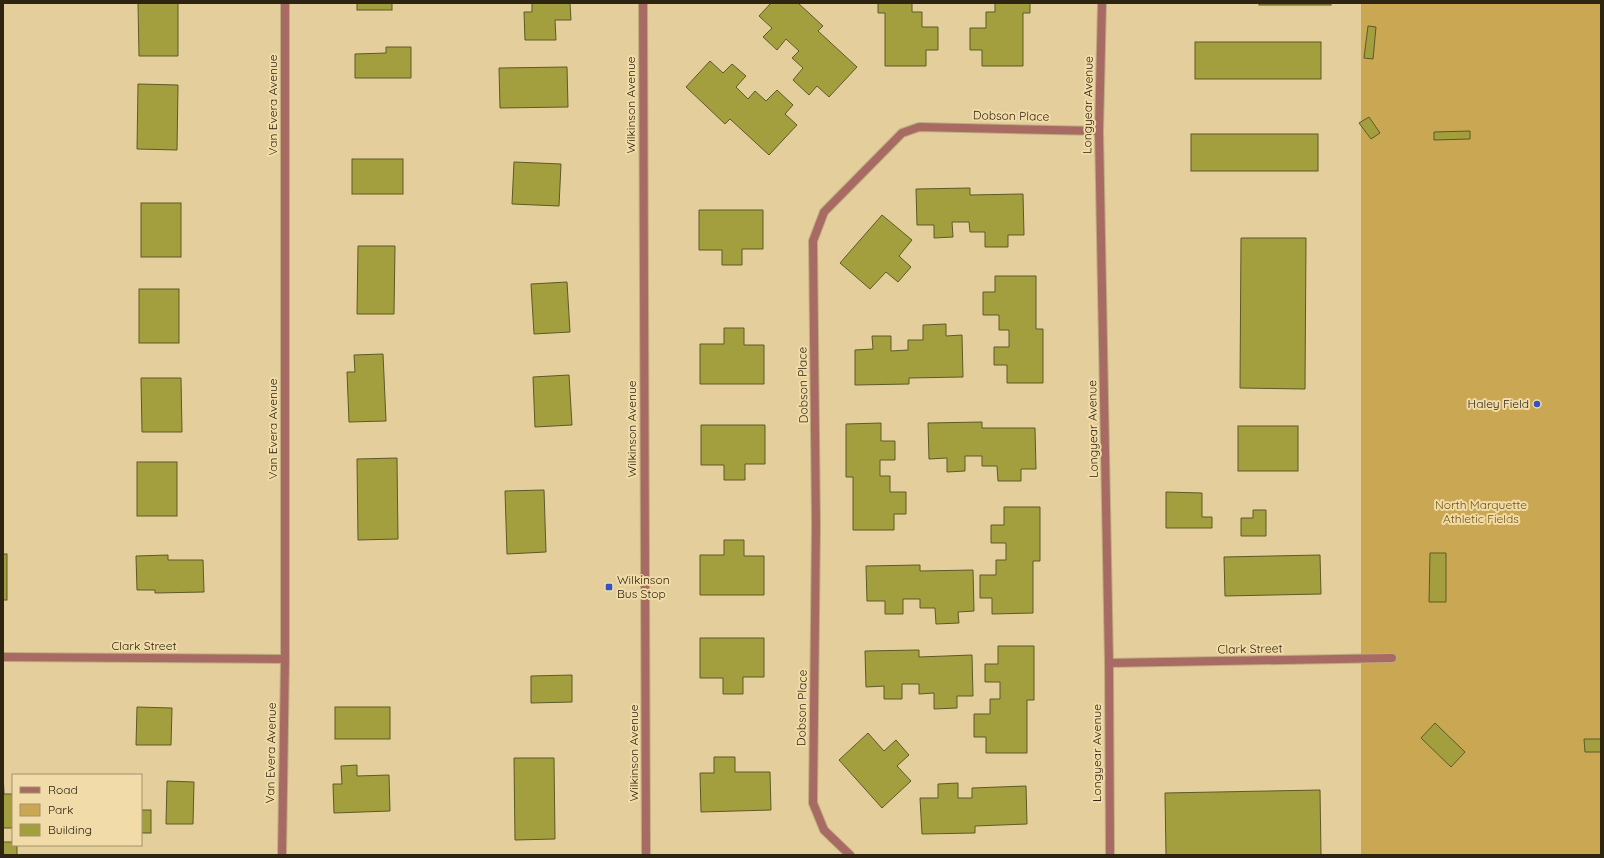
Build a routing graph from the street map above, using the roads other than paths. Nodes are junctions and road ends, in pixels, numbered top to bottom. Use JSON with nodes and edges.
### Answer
{"nodes":[{"id":1,"x":285,"y":3,"type":"edge"},
{"id":2,"x":643,"y":3,"type":"edge"},
{"id":3,"x":1102,"y":3,"type":"edge"},
{"id":4,"x":1099,"y":130,"type":"junction"},
{"id":5,"x":3,"y":656,"type":"edge"},
{"id":6,"x":1392,"y":658,"type":"dead end"},
{"id":7,"x":285,"y":659,"type":"junction"},
{"id":8,"x":1109,"y":663,"type":"junction"},
{"id":9,"x":282,"y":855,"type":"edge"},
{"id":10,"x":646,"y":855,"type":"edge"},
{"id":11,"x":850,"y":855,"type":"edge"},
{"id":12,"x":1110,"y":855,"type":"edge"}],
"edges":[{"from":1,"to":7,"type":"street","name":"Van Evera Avenue"},
{"from":2,"to":10,"type":"street","name":"Wilkinson Avenue"},
{"from":3,"to":4,"type":"street","name":"Longyear Avenue"},
{"from":4,"to":8,"type":"street","name":"Longyear Avenue"},
{"from":4,"to":11,"type":"street","name":"Dobson Place"},
{"from":5,"to":7,"type":"street","name":"Clark Street"},
{"from":6,"to":8,"type":"street","name":"Clark Street"},
{"from":7,"to":9,"type":"street","name":"Van Evera Avenue"},
{"from":8,"to":12,"type":"street","name":"Longyear Avenue"}]}
